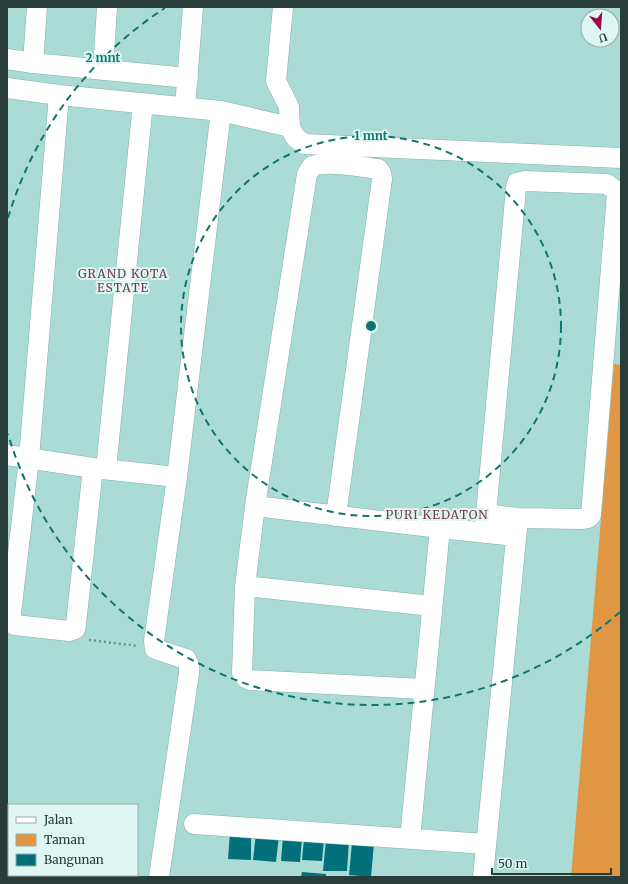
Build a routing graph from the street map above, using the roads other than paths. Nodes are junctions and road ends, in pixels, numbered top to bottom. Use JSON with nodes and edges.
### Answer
{"nodes":[{"id":1,"x":36,"y":7,"type":"edge"},
{"id":2,"x":107,"y":7,"type":"edge"},
{"id":3,"x":193,"y":7,"type":"edge"},
{"id":4,"x":283,"y":7,"type":"edge"},
{"id":5,"x":7,"y":59,"type":"edge"},
{"id":6,"x":33,"y":63,"type":"junction"},
{"id":7,"x":103,"y":70,"type":"junction"},
{"id":8,"x":188,"y":78,"type":"junction"},
{"id":9,"x":7,"y":88,"type":"edge"},
{"id":10,"x":59,"y":95,"type":"junction"},
{"id":11,"x":144,"y":103,"type":"junction"},
{"id":12,"x":185,"y":107,"type":"junction"},
{"id":13,"x":221,"y":112,"type":"junction"},
{"id":14,"x":290,"y":127,"type":"junction"},
{"id":15,"x":621,"y":158,"type":"edge"},
{"id":16,"x":7,"y":455,"type":"edge"},
{"id":17,"x":29,"y":458,"type":"junction"},
{"id":18,"x":100,"y":468,"type":"junction"},
{"id":19,"x":177,"y":477,"type":"junction"},
{"id":20,"x":255,"y":506,"type":"junction"},
{"id":21,"x":336,"y":516,"type":"junction"},
{"id":22,"x":485,"y":523,"type":"junction"},
{"id":23,"x":517,"y":527,"type":"junction"},
{"id":24,"x":440,"y":528,"type":"junction"},
{"id":25,"x":245,"y":586,"type":"junction"},
{"id":26,"x":432,"y":606,"type":"junction"},
{"id":27,"x":424,"y":689,"type":"junction"},
{"id":28,"x":194,"y":824,"type":"dead end"},
{"id":29,"x":410,"y":839,"type":"junction"},
{"id":30,"x":486,"y":844,"type":"junction"},
{"id":31,"x":159,"y":877,"type":"edge"},
{"id":32,"x":483,"y":877,"type":"edge"}],
"edges":[{"from":1,"to":6,"type":"street"},
{"from":2,"to":7,"type":"street"},
{"from":3,"to":8,"type":"street"},
{"from":4,"to":14,"type":"street"},
{"from":5,"to":6,"type":"street"},
{"from":6,"to":7,"type":"street"},
{"from":7,"to":8,"type":"street"},
{"from":8,"to":12,"type":"street"},
{"from":9,"to":10,"type":"street"},
{"from":10,"to":11,"type":"street"},
{"from":10,"to":17,"type":"street"},
{"from":11,"to":12,"type":"street"},
{"from":11,"to":18,"type":"street"},
{"from":12,"to":13,"type":"street"},
{"from":13,"to":14,"type":"street"},
{"from":13,"to":19,"type":"street"},
{"from":14,"to":15,"type":"street"},
{"from":16,"to":17,"type":"street"},
{"from":17,"to":18,"type":"street"},
{"from":17,"to":18,"type":"street"},
{"from":18,"to":19,"type":"street"},
{"from":19,"to":31,"type":"street"},
{"from":20,"to":21,"type":"street"},
{"from":20,"to":21,"type":"street"},
{"from":20,"to":25,"type":"street"},
{"from":21,"to":24,"type":"street"},
{"from":22,"to":23,"type":"street"},
{"from":22,"to":23,"type":"street"},
{"from":22,"to":24,"type":"street"},
{"from":23,"to":30,"type":"street"},
{"from":24,"to":26,"type":"street"},
{"from":25,"to":26,"type":"street"},
{"from":25,"to":27,"type":"street"},
{"from":26,"to":27,"type":"street"},
{"from":27,"to":29,"type":"street"},
{"from":28,"to":29,"type":"street"},
{"from":29,"to":30,"type":"street"},
{"from":30,"to":32,"type":"street"}]}
